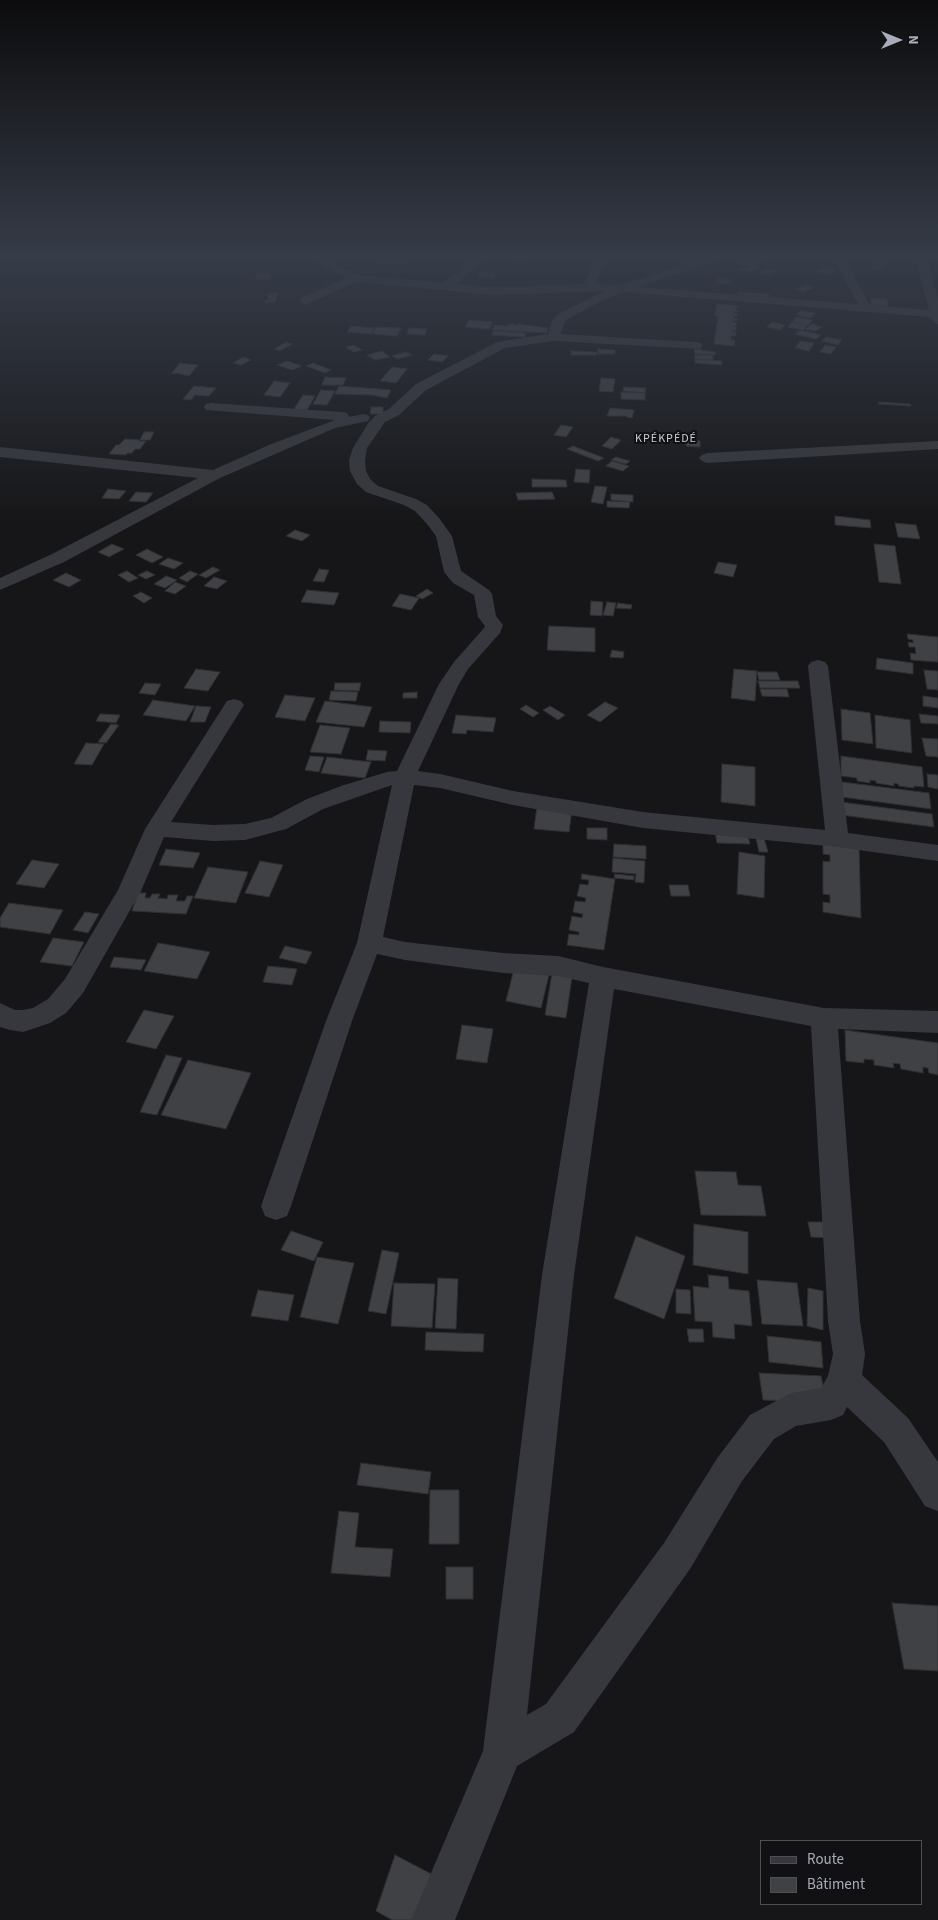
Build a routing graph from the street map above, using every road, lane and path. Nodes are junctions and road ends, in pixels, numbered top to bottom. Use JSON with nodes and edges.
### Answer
{"nodes":[{"id":1,"x":499,"y":347,"type":"edge"},
{"id":2,"x":211,"y":407,"type":"dead end"},
{"id":3,"x":371,"y":418,"type":"junction"},
{"id":4,"x":938,"y":445,"type":"edge"},
{"id":5,"x":0,"y":452,"type":"edge"},
{"id":6,"x":708,"y":458,"type":"dead end"},
{"id":7,"x":215,"y":475,"type":"junction"},
{"id":8,"x":0,"y":585,"type":"edge"},
{"id":9,"x":818,"y":666,"type":"dead end"},
{"id":10,"x":234,"y":705,"type":"dead end"},
{"id":11,"x":405,"y":777,"type":"junction"},
{"id":12,"x":156,"y":829,"type":"junction"},
{"id":13,"x":837,"y":839,"type":"junction"},
{"id":14,"x":938,"y":853,"type":"edge"},
{"id":15,"x":369,"y":943,"type":"junction"},
{"id":16,"x":604,"y":977,"type":"junction"},
{"id":17,"x":0,"y":1013,"type":"edge"},
{"id":18,"x":824,"y":1018,"type":"junction"},
{"id":19,"x":938,"y":1022,"type":"edge"},
{"id":20,"x":276,"y":1206,"type":"dead end"},
{"id":21,"x":844,"y":1380,"type":"junction"},
{"id":22,"x":938,"y":1493,"type":"edge"},
{"id":23,"x":503,"y":1752,"type":"junction"},
{"id":24,"x":433,"y":1920,"type":"edge"}],
"edges":[{"from":1,"to":3,"type":"street"},
{"from":2,"to":3,"type":"street"},
{"from":3,"to":7,"type":"street"},
{"from":3,"to":11,"type":"street"},
{"from":4,"to":6,"type":"street"},
{"from":5,"to":7,"type":"street"},
{"from":7,"to":8,"type":"street"},
{"from":9,"to":13,"type":"street"},
{"from":10,"to":12,"type":"street"},
{"from":11,"to":12,"type":"street"},
{"from":11,"to":13,"type":"street"},
{"from":11,"to":15,"type":"street"},
{"from":12,"to":17,"type":"street"},
{"from":13,"to":14,"type":"street"},
{"from":15,"to":16,"type":"street"},
{"from":15,"to":20,"type":"street"},
{"from":16,"to":18,"type":"street"},
{"from":16,"to":23,"type":"street"},
{"from":18,"to":19,"type":"street"},
{"from":18,"to":21,"type":"street"},
{"from":21,"to":22,"type":"street"},
{"from":21,"to":23,"type":"street"},
{"from":23,"to":24,"type":"street"}]}
